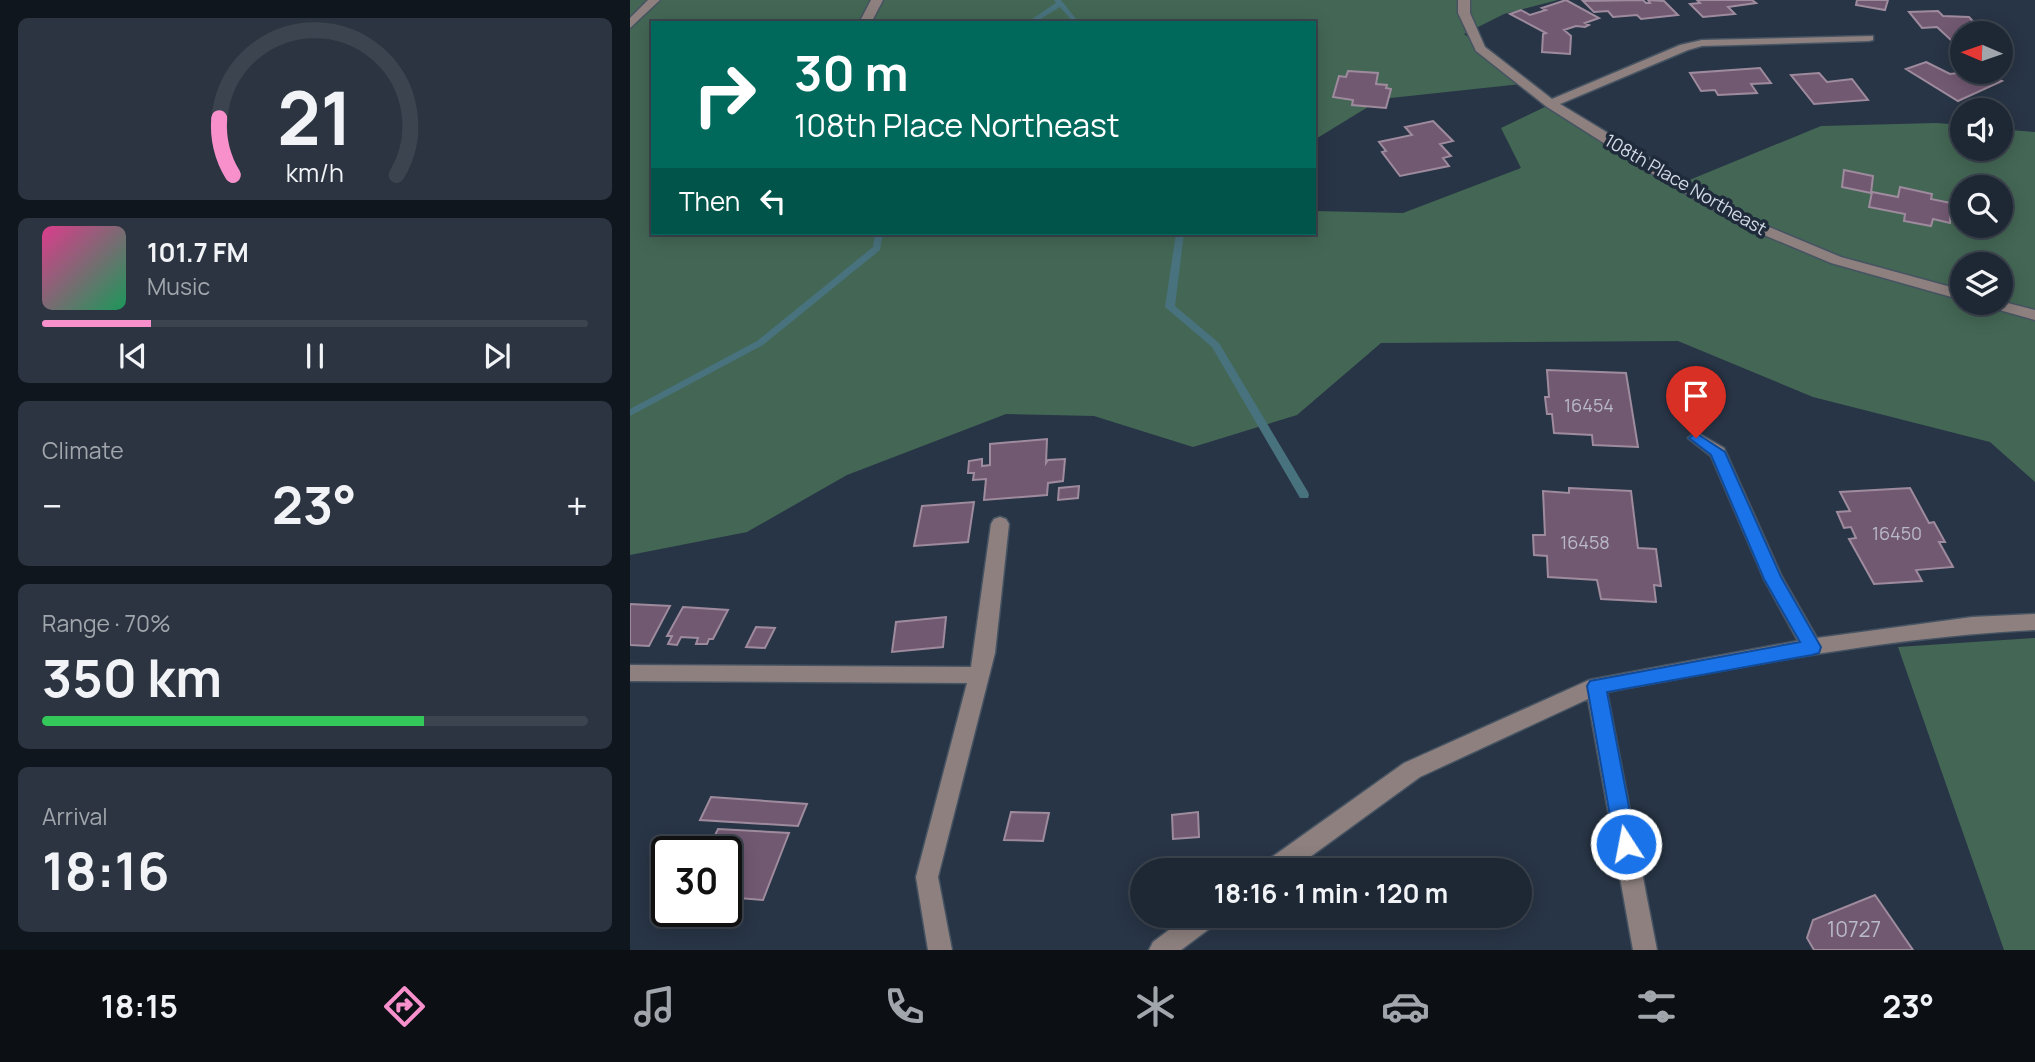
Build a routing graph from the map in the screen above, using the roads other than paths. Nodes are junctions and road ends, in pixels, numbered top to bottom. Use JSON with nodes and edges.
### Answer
{"nodes":[{"id":1,"x":654,"y":0,"type":"edge"},
{"id":2,"x":877,"y":0,"type":"edge"},
{"id":3,"x":1464,"y":0,"type":"edge"},
{"id":4,"x":866,"y":21,"type":"edge"},
{"id":5,"x":630,"y":25,"type":"edge"},
{"id":6,"x":1869,"y":38,"type":"dead end"},
{"id":7,"x":1551,"y":104,"type":"junction"},
{"id":8,"x":1950,"y":292,"type":"edge"},
{"id":9,"x":2013,"y":309,"type":"edge"},
{"id":10,"x":2035,"y":315,"type":"edge"},
{"id":11,"x":1696,"y":438,"type":"dead end"},
{"id":12,"x":1000,"y":524,"type":"dead end"},
{"id":13,"x":2035,"y":622,"type":"edge"},
{"id":14,"x":1812,"y":647,"type":"junction"},
{"id":15,"x":630,"y":673,"type":"edge"},
{"id":16,"x":980,"y":675,"type":"junction"},
{"id":17,"x":1596,"y":686,"type":"junction"},
{"id":18,"x":1290,"y":858,"type":"edge"},
{"id":19,"x":1191,"y":928,"type":"edge"},
{"id":20,"x":940,"y":950,"type":"edge"},
{"id":21,"x":1161,"y":950,"type":"edge"},
{"id":22,"x":1645,"y":950,"type":"edge"}],
"edges":[{"from":1,"to":5,"type":"street"},
{"from":2,"to":4,"type":"street"},
{"from":3,"to":7,"type":"street","name":"108th Place Northeast"},
{"from":6,"to":7,"type":"street"},
{"from":7,"to":8,"type":"street","name":"108th Place Northeast"},
{"from":9,"to":10,"type":"street"},
{"from":11,"to":14,"type":"street"},
{"from":12,"to":16,"type":"street"},
{"from":13,"to":14,"type":"street"},
{"from":14,"to":17,"type":"street"},
{"from":15,"to":16,"type":"street"},
{"from":16,"to":20,"type":"street"},
{"from":17,"to":18,"type":"street"},
{"from":17,"to":22,"type":"street"},
{"from":19,"to":21,"type":"street"}]}
